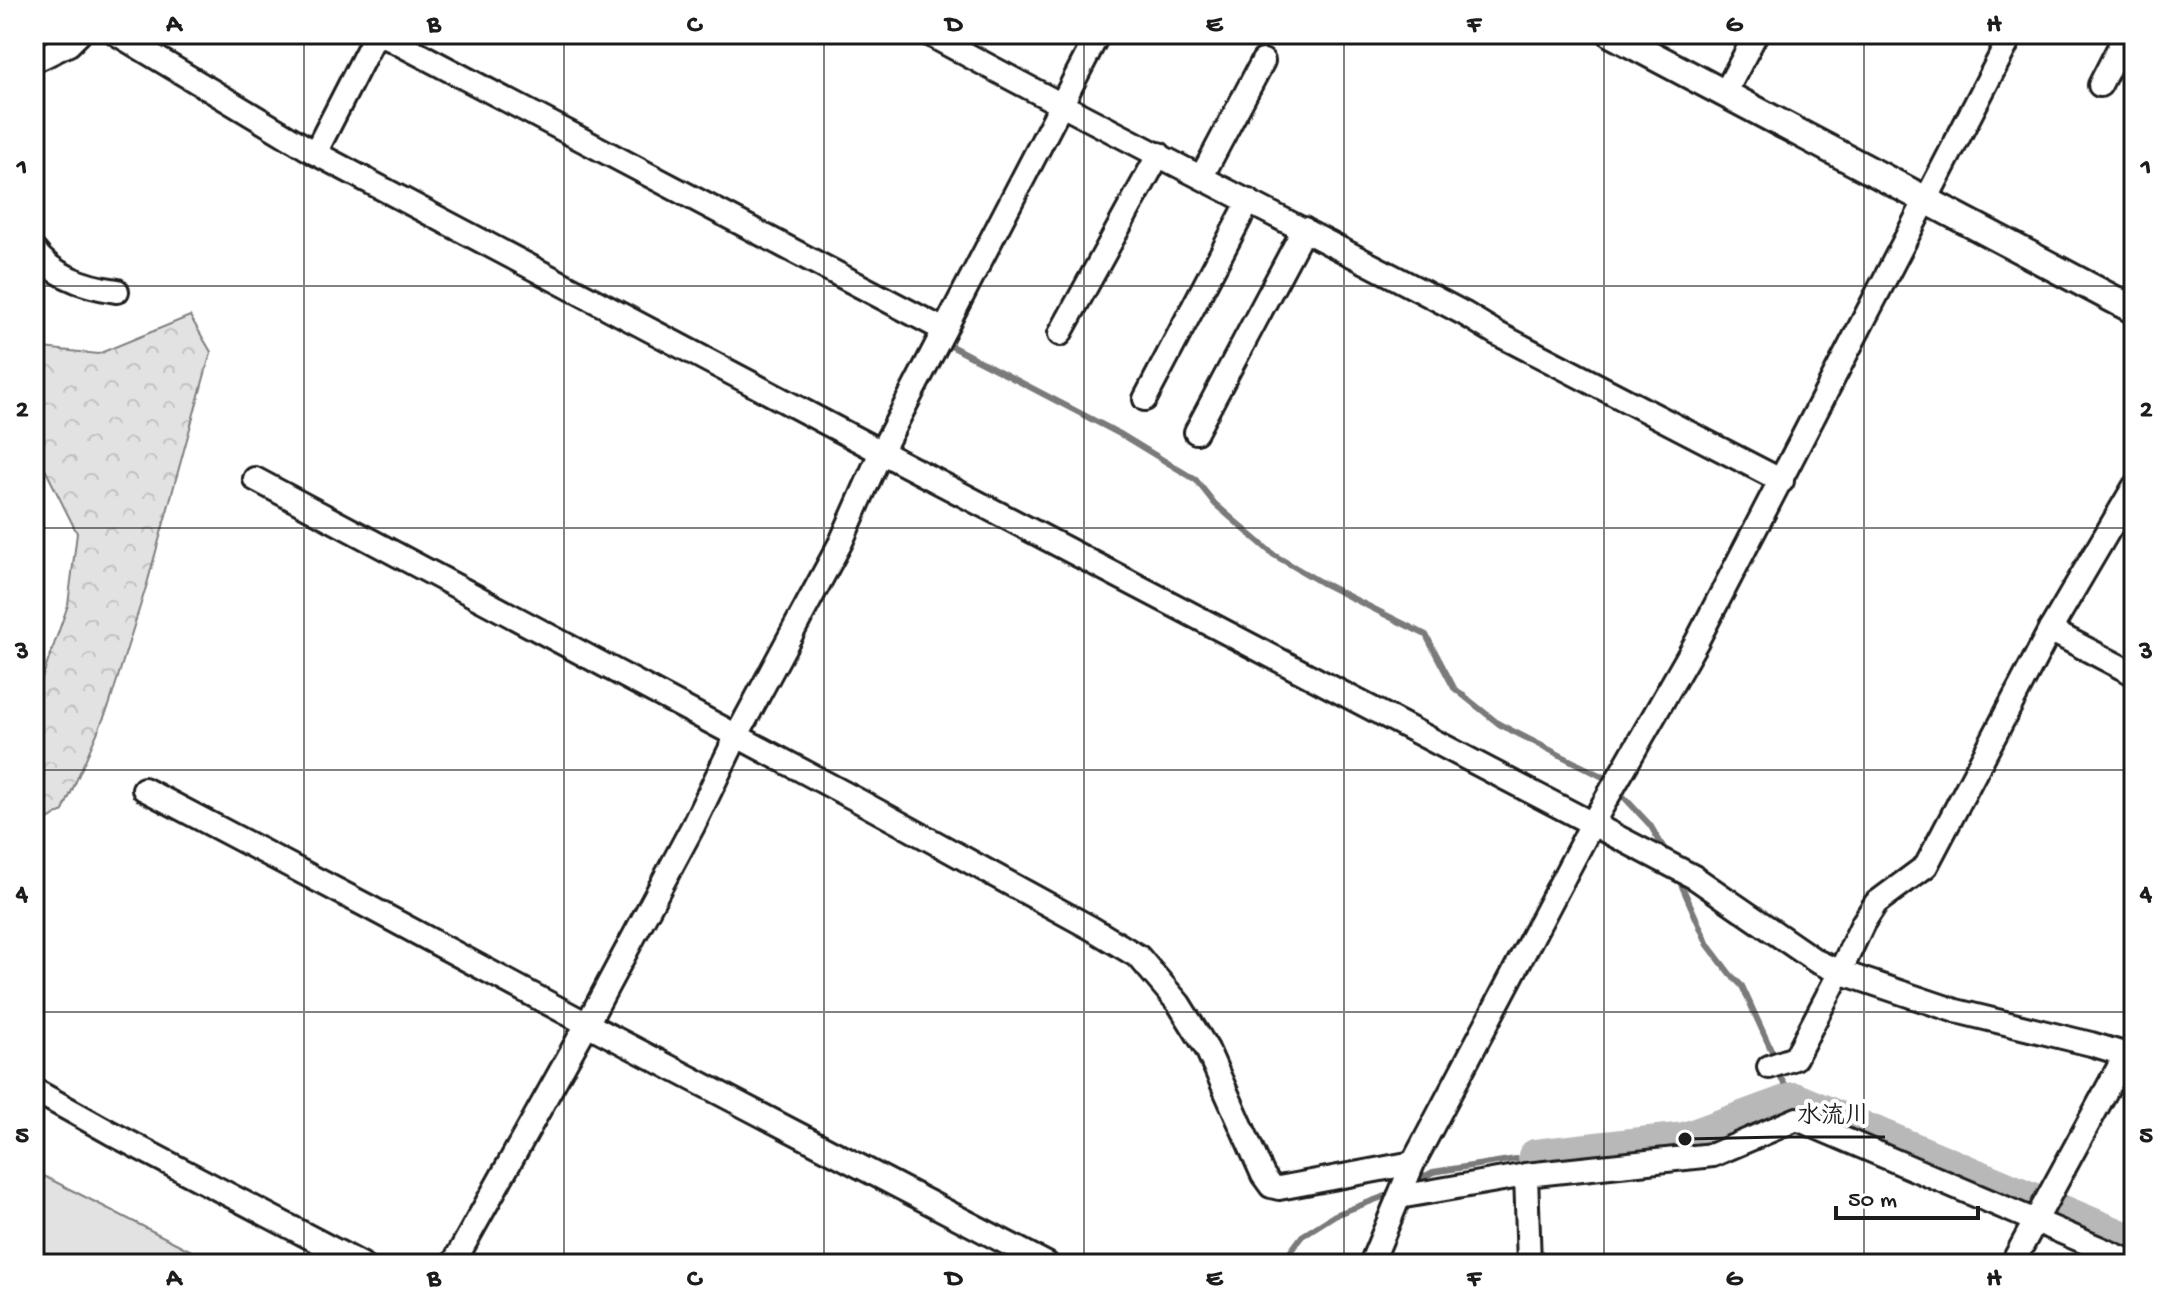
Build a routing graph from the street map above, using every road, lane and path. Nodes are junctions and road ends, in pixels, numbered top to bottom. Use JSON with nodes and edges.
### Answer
{"nodes":[{"id":1,"x":79,"y":34,"type":"edge"},
{"id":2,"x":117,"y":34,"type":"edge"},
{"id":3,"x":379,"y":34,"type":"edge"},
{"id":4,"x":929,"y":34,"type":"edge"},
{"id":5,"x":1098,"y":34,"type":"edge"},
{"id":6,"x":1612,"y":34,"type":"edge"},
{"id":7,"x":1756,"y":34,"type":"edge"},
{"id":8,"x":2012,"y":34,"type":"edge"},
{"id":9,"x":2126,"y":34,"type":"edge"},
{"id":10,"x":34,"y":61,"type":"edge"},
{"id":11,"x":1263,"y":61,"type":"dead end"},
{"id":12,"x":2100,"y":85,"type":"dead end"},
{"id":13,"x":1725,"y":93,"type":"junction"},
{"id":14,"x":1062,"y":107,"type":"junction"},
{"id":15,"x":315,"y":153,"type":"junction"},
{"id":16,"x":1159,"y":154,"type":"junction"},
{"id":17,"x":1202,"y":176,"type":"junction"},
{"id":18,"x":1926,"y":199,"type":"junction"},
{"id":19,"x":1249,"y":201,"type":"junction"},
{"id":20,"x":1304,"y":229,"type":"junction"},
{"id":21,"x":34,"y":250,"type":"edge"},
{"id":22,"x":117,"y":291,"type":"dead end"},
{"id":23,"x":2134,"y":310,"type":"edge"},
{"id":24,"x":944,"y":330,"type":"junction"},
{"id":25,"x":1060,"y":334,"type":"dead end"},
{"id":26,"x":1145,"y":399,"type":"dead end"},
{"id":27,"x":1196,"y":432,"type":"dead end"},
{"id":28,"x":881,"y":452,"type":"junction"},
{"id":29,"x":255,"y":479,"type":"dead end"},
{"id":30,"x":1782,"y":481,"type":"junction"},
{"id":31,"x":2134,"y":487,"type":"edge"},
{"id":32,"x":2050,"y":630,"type":"junction"},
{"id":33,"x":2134,"y":674,"type":"edge"},
{"id":34,"x":737,"y":735,"type":"junction"},
{"id":35,"x":144,"y":789,"type":"dead end"},
{"id":36,"x":1592,"y":824,"type":"junction"},
{"id":37,"x":1840,"y":972,"type":"junction"},
{"id":38,"x":587,"y":1024,"type":"junction"},
{"id":39,"x":2130,"y":1055,"type":"edge"},
{"id":40,"x":1769,"y":1067,"type":"dead end"},
{"id":41,"x":34,"y":1090,"type":"edge"},
{"id":42,"x":1413,"y":1163,"type":"junction"},
{"id":43,"x":1526,"y":1175,"type":"junction"},
{"id":44,"x":1399,"y":1197,"type":"junction"},
{"id":45,"x":2035,"y":1222,"type":"junction"},
{"id":46,"x":2134,"y":1263,"type":"edge"},
{"id":47,"x":361,"y":1264,"type":"edge"},
{"id":48,"x":453,"y":1264,"type":"edge"},
{"id":49,"x":1047,"y":1264,"type":"edge"},
{"id":50,"x":1371,"y":1264,"type":"edge"},
{"id":51,"x":1529,"y":1264,"type":"edge"},
{"id":52,"x":2012,"y":1264,"type":"edge"}],
"edges":[{"from":1,"to":10,"type":"street"},
{"from":2,"to":15,"type":"street"},
{"from":3,"to":15,"type":"street"},
{"from":3,"to":24,"type":"street"},
{"from":4,"to":14,"type":"street"},
{"from":5,"to":14,"type":"street"},
{"from":6,"to":13,"type":"street"},
{"from":7,"to":13,"type":"street"},
{"from":8,"to":18,"type":"street"},
{"from":9,"to":12,"type":"street"},
{"from":11,"to":17,"type":"street"},
{"from":13,"to":18,"type":"street"},
{"from":14,"to":16,"type":"street"},
{"from":14,"to":24,"type":"street"},
{"from":15,"to":28,"type":"street"},
{"from":16,"to":17,"type":"street"},
{"from":16,"to":25,"type":"street"},
{"from":17,"to":19,"type":"street"},
{"from":18,"to":23,"type":"street"},
{"from":18,"to":30,"type":"street"},
{"from":19,"to":20,"type":"street"},
{"from":19,"to":26,"type":"street"},
{"from":20,"to":27,"type":"street"},
{"from":20,"to":30,"type":"street"},
{"from":21,"to":22,"type":"street"},
{"from":24,"to":28,"type":"street"},
{"from":28,"to":34,"type":"street"},
{"from":28,"to":36,"type":"street"},
{"from":29,"to":34,"type":"street"},
{"from":30,"to":36,"type":"street"},
{"from":31,"to":32,"type":"street"},
{"from":32,"to":33,"type":"street"},
{"from":32,"to":37,"type":"street"},
{"from":34,"to":38,"type":"street"},
{"from":34,"to":42,"type":"street"},
{"from":35,"to":38,"type":"street"},
{"from":36,"to":37,"type":"street"},
{"from":36,"to":42,"type":"street"},
{"from":37,"to":39,"type":"street"},
{"from":37,"to":40,"type":"street"},
{"from":38,"to":48,"type":"street"},
{"from":38,"to":49,"type":"street"},
{"from":39,"to":45,"type":"street"},
{"from":41,"to":47,"type":"street"},
{"from":42,"to":44,"type":"street"},
{"from":43,"to":44,"type":"street"},
{"from":43,"to":45,"type":"street"},
{"from":43,"to":51,"type":"street"},
{"from":44,"to":50,"type":"street"},
{"from":45,"to":46,"type":"street"},
{"from":45,"to":52,"type":"street"}]}
